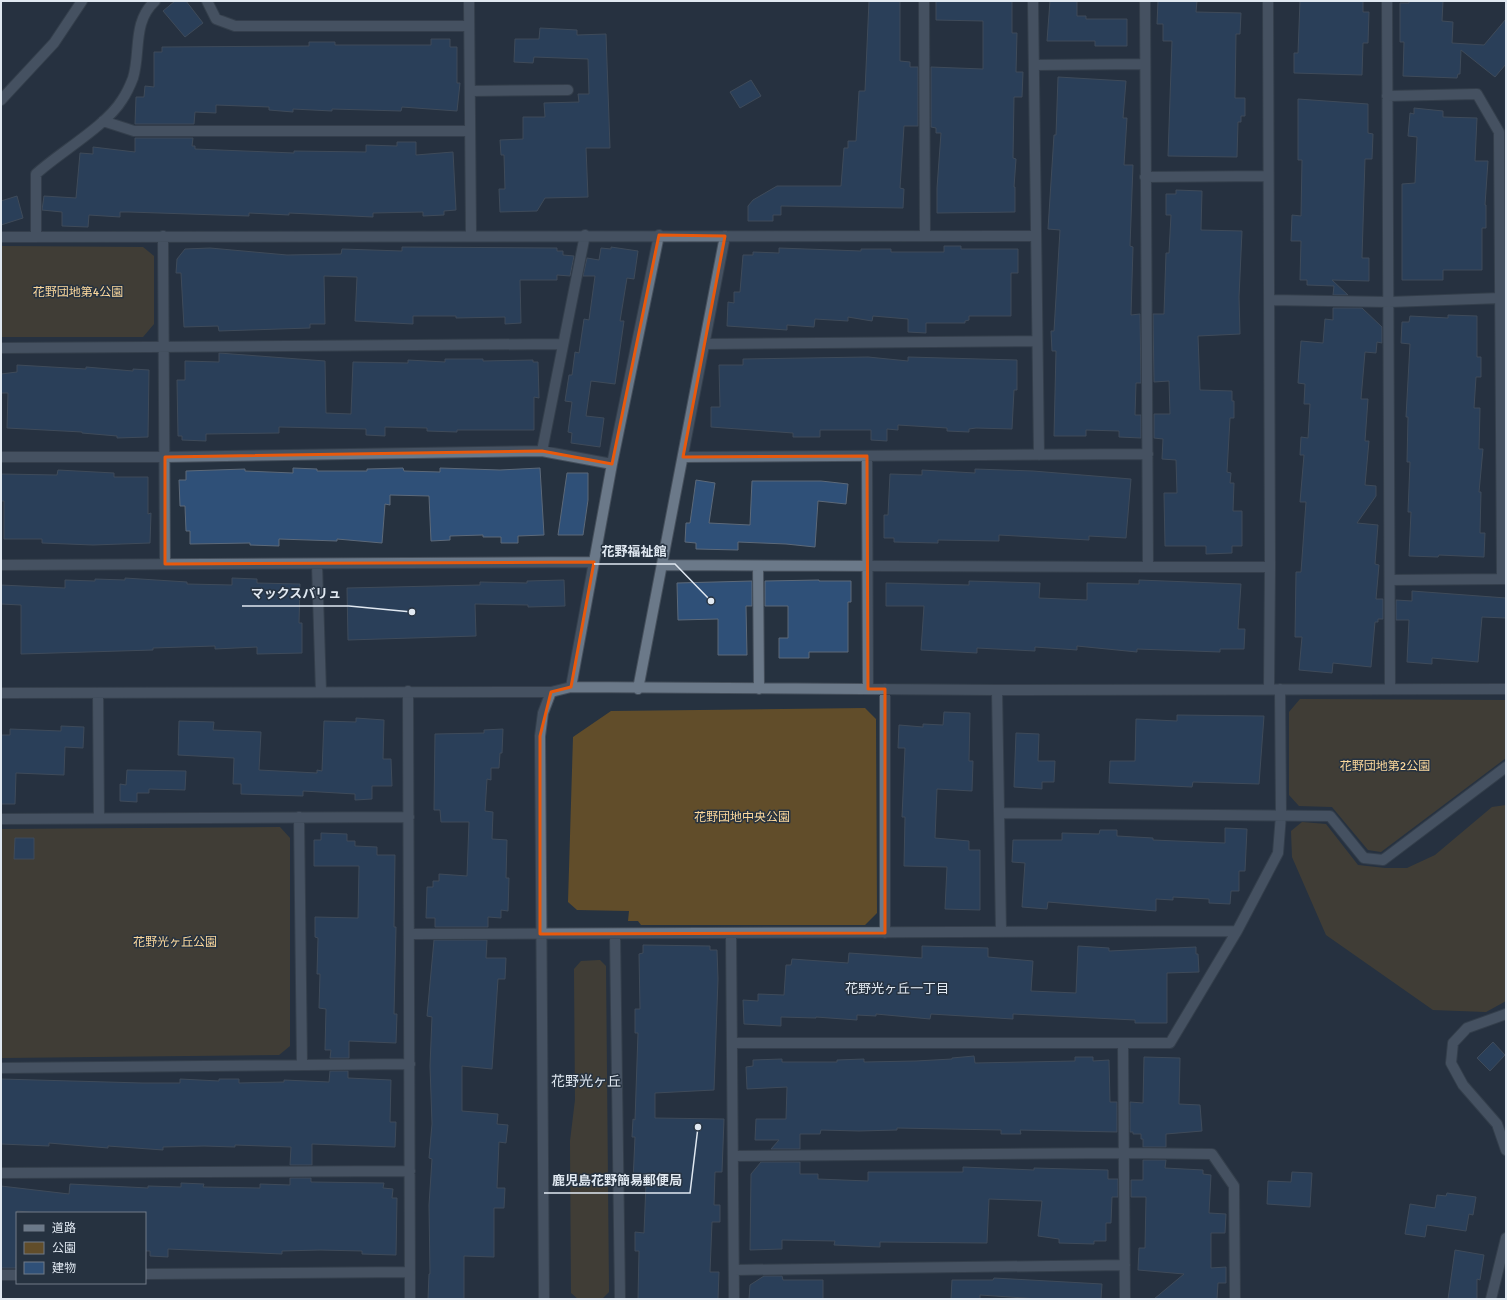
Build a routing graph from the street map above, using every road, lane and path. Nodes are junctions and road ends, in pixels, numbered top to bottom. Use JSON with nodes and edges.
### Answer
{"nodes":[{"id":1,"x":82,"y":1,"type":"edge"},
{"id":2,"x":155,"y":1,"type":"edge"},
{"id":3,"x":207,"y":1,"type":"edge"},
{"id":4,"x":468,"y":1,"type":"edge"},
{"id":5,"x":924,"y":1,"type":"edge"},
{"id":6,"x":1033,"y":1,"type":"edge"},
{"id":7,"x":1145,"y":1,"type":"edge"},
{"id":8,"x":1268,"y":1,"type":"edge"},
{"id":9,"x":1387,"y":1,"type":"edge"},
{"id":10,"x":469,"y":26,"type":"junction"},
{"id":11,"x":1145,"y":64,"type":"junction"},
{"id":12,"x":1034,"y":65,"type":"junction"},
{"id":13,"x":568,"y":90,"type":"dead end"},
{"id":14,"x":470,"y":91,"type":"junction"},
{"id":15,"x":1387,"y":96,"type":"junction"},
{"id":16,"x":1,"y":100,"type":"edge"},
{"id":17,"x":103,"y":121,"type":"junction"},
{"id":18,"x":470,"y":132,"type":"junction"},
{"id":19,"x":1268,"y":176,"type":"junction"},
{"id":20,"x":1145,"y":177,"type":"junction"},
{"id":21,"x":471,"y":235,"type":"junction"},
{"id":22,"x":585,"y":235,"type":"junction"},
{"id":23,"x":659,"y":235,"type":"junction"},
{"id":24,"x":925,"y":235,"type":"junction"},
{"id":25,"x":36,"y":236,"type":"junction"},
{"id":26,"x":163,"y":236,"type":"junction"},
{"id":27,"x":725,"y":236,"type":"junction"},
{"id":28,"x":1035,"y":236,"type":"junction"},
{"id":29,"x":1,"y":237,"type":"edge"},
{"id":30,"x":1501,"y":298,"type":"junction"},
{"id":31,"x":1269,"y":300,"type":"junction"},
{"id":32,"x":1389,"y":302,"type":"junction"},
{"id":33,"x":1037,"y":341,"type":"junction"},
{"id":34,"x":562,"y":344,"type":"junction"},
{"id":35,"x":704,"y":344,"type":"junction"},
{"id":36,"x":164,"y":347,"type":"junction"},
{"id":37,"x":1,"y":348,"type":"edge"},
{"id":38,"x":542,"y":451,"type":"junction"},
{"id":39,"x":1148,"y":454,"type":"junction"},
{"id":40,"x":1039,"y":455,"type":"junction"},
{"id":41,"x":867,"y":456,"type":"junction"},
{"id":42,"x":1,"y":457,"type":"edge"},
{"id":43,"x":165,"y":457,"type":"junction"},
{"id":44,"x":683,"y":457,"type":"junction"},
{"id":45,"x":612,"y":464,"type":"junction"},
{"id":46,"x":594,"y":562,"type":"junction"},
{"id":47,"x":165,"y":564,"type":"junction"},
{"id":48,"x":317,"y":564,"type":"junction"},
{"id":49,"x":1,"y":565,"type":"edge"},
{"id":50,"x":662,"y":565,"type":"junction"},
{"id":51,"x":758,"y":566,"type":"junction"},
{"id":52,"x":867,"y":566,"type":"junction"},
{"id":53,"x":1148,"y":567,"type":"junction"},
{"id":54,"x":1270,"y":567,"type":"junction"},
{"id":55,"x":1504,"y":579,"type":"edge"},
{"id":56,"x":1390,"y":580,"type":"junction"},
{"id":57,"x":572,"y":687,"type":"junction"},
{"id":58,"x":1390,"y":688,"type":"junction"},
{"id":59,"x":638,"y":689,"type":"junction"},
{"id":60,"x":759,"y":689,"type":"junction"},
{"id":61,"x":868,"y":689,"type":"junction"},
{"id":62,"x":1269,"y":689,"type":"junction"},
{"id":63,"x":1280,"y":689,"type":"junction"},
{"id":64,"x":1506,"y":689,"type":"edge"},
{"id":65,"x":885,"y":690,"type":"junction"},
{"id":66,"x":997,"y":690,"type":"junction"},
{"id":67,"x":408,"y":691,"type":"junction"},
{"id":68,"x":321,"y":692,"type":"junction"},
{"id":69,"x":551,"y":692,"type":"junction"},
{"id":70,"x":1,"y":693,"type":"edge"},
{"id":71,"x":98,"y":693,"type":"junction"},
{"id":72,"x":1506,"y":767,"type":"edge"},
{"id":73,"x":999,"y":813,"type":"junction"},
{"id":74,"x":1281,"y":815,"type":"junction"},
{"id":75,"x":299,"y":817,"type":"junction"},
{"id":76,"x":409,"y":817,"type":"junction"},
{"id":77,"x":1,"y":819,"type":"edge"},
{"id":78,"x":100,"y":819,"type":"junction"},
{"id":79,"x":1237,"y":931,"type":"junction"},
{"id":80,"x":1001,"y":932,"type":"junction"},
{"id":81,"x":885,"y":933,"type":"junction"},
{"id":82,"x":409,"y":934,"type":"junction"},
{"id":83,"x":540,"y":934,"type":"junction"},
{"id":84,"x":731,"y":934,"type":"junction"},
{"id":85,"x":615,"y":935,"type":"junction"},
{"id":86,"x":1506,"y":1014,"type":"edge"},
{"id":87,"x":732,"y":1043,"type":"junction"},
{"id":88,"x":1123,"y":1043,"type":"junction"},
{"id":89,"x":410,"y":1064,"type":"junction"},
{"id":90,"x":302,"y":1065,"type":"junction"},
{"id":91,"x":1,"y":1068,"type":"edge"},
{"id":92,"x":1506,"y":1150,"type":"edge"},
{"id":93,"x":1125,"y":1153,"type":"junction"},
{"id":94,"x":733,"y":1156,"type":"junction"},
{"id":95,"x":410,"y":1170,"type":"junction"},
{"id":96,"x":1,"y":1173,"type":"edge"},
{"id":97,"x":1506,"y":1238,"type":"edge"},
{"id":98,"x":1125,"y":1266,"type":"junction"},
{"id":99,"x":734,"y":1270,"type":"junction"},
{"id":100,"x":410,"y":1272,"type":"junction"},
{"id":101,"x":146,"y":1274,"type":"edge"},
{"id":102,"x":16,"y":1275,"type":"edge"},
{"id":103,"x":1,"y":1276,"type":"edge"},
{"id":104,"x":410,"y":1299,"type":"edge"},
{"id":105,"x":544,"y":1299,"type":"edge"},
{"id":106,"x":620,"y":1299,"type":"edge"},
{"id":107,"x":734,"y":1299,"type":"edge"},
{"id":108,"x":1125,"y":1299,"type":"edge"},
{"id":109,"x":1235,"y":1299,"type":"edge"},
{"id":110,"x":1491,"y":1299,"type":"edge"}],
"edges":[{"from":1,"to":16,"type":"street"},
{"from":2,"to":17,"type":"street"},
{"from":3,"to":10,"type":"street"},
{"from":4,"to":10,"type":"street"},
{"from":5,"to":24,"type":"street"},
{"from":6,"to":12,"type":"street"},
{"from":7,"to":11,"type":"street"},
{"from":8,"to":19,"type":"street"},
{"from":9,"to":15,"type":"street"},
{"from":10,"to":14,"type":"street"},
{"from":11,"to":12,"type":"street"},
{"from":11,"to":20,"type":"street"},
{"from":12,"to":28,"type":"street"},
{"from":13,"to":14,"type":"street"},
{"from":14,"to":18,"type":"street"},
{"from":15,"to":30,"type":"street"},
{"from":15,"to":32,"type":"street"},
{"from":17,"to":18,"type":"street"},
{"from":17,"to":25,"type":"street"},
{"from":18,"to":21,"type":"street"},
{"from":19,"to":20,"type":"street"},
{"from":19,"to":31,"type":"street"},
{"from":20,"to":39,"type":"street"},
{"from":21,"to":22,"type":"street"},
{"from":21,"to":26,"type":"street"},
{"from":22,"to":23,"type":"street"},
{"from":22,"to":34,"type":"street"},
{"from":23,"to":27,"type":"street"},
{"from":23,"to":45,"type":"street"},
{"from":24,"to":27,"type":"street"},
{"from":24,"to":28,"type":"street"},
{"from":25,"to":26,"type":"street"},
{"from":25,"to":29,"type":"street"},
{"from":26,"to":36,"type":"street"},
{"from":27,"to":35,"type":"street"},
{"from":28,"to":33,"type":"street"},
{"from":30,"to":32,"type":"street"},
{"from":30,"to":55,"type":"street"},
{"from":31,"to":32,"type":"street"},
{"from":31,"to":54,"type":"street"},
{"from":32,"to":56,"type":"street"},
{"from":33,"to":35,"type":"street"},
{"from":33,"to":40,"type":"street"},
{"from":34,"to":36,"type":"street"},
{"from":34,"to":38,"type":"street"},
{"from":35,"to":44,"type":"street"},
{"from":36,"to":37,"type":"street"},
{"from":36,"to":43,"type":"street"},
{"from":38,"to":43,"type":"street"},
{"from":38,"to":45,"type":"street"},
{"from":39,"to":40,"type":"street"},
{"from":39,"to":53,"type":"street"},
{"from":40,"to":41,"type":"street"},
{"from":41,"to":44,"type":"street"},
{"from":41,"to":52,"type":"street"},
{"from":42,"to":43,"type":"street"},
{"from":43,"to":47,"type":"street"},
{"from":44,"to":50,"type":"street"},
{"from":45,"to":46,"type":"street"},
{"from":46,"to":48,"type":"street"},
{"from":46,"to":57,"type":"street"},
{"from":47,"to":48,"type":"street"},
{"from":47,"to":49,"type":"street"},
{"from":48,"to":68,"type":"street"},
{"from":50,"to":51,"type":"street"},
{"from":50,"to":59,"type":"street"},
{"from":51,"to":52,"type":"street"},
{"from":51,"to":60,"type":"street"},
{"from":52,"to":53,"type":"street"},
{"from":52,"to":61,"type":"street"},
{"from":53,"to":54,"type":"street"},
{"from":54,"to":62,"type":"street"},
{"from":55,"to":56,"type":"street"},
{"from":56,"to":58,"type":"street"},
{"from":57,"to":59,"type":"street"},
{"from":57,"to":69,"type":"street"},
{"from":58,"to":63,"type":"street"},
{"from":58,"to":64,"type":"street"},
{"from":59,"to":60,"type":"street"},
{"from":60,"to":61,"type":"street"},
{"from":61,"to":65,"type":"street"},
{"from":62,"to":63,"type":"street"},
{"from":62,"to":66,"type":"street"},
{"from":63,"to":74,"type":"street"},
{"from":65,"to":66,"type":"street"},
{"from":65,"to":81,"type":"street"},
{"from":66,"to":73,"type":"street"},
{"from":67,"to":68,"type":"street"},
{"from":67,"to":69,"type":"street"},
{"from":67,"to":76,"type":"street"},
{"from":68,"to":71,"type":"street"},
{"from":69,"to":83,"type":"street"},
{"from":70,"to":71,"type":"street"},
{"from":71,"to":78,"type":"street"},
{"from":72,"to":74,"type":"street"},
{"from":73,"to":74,"type":"street"},
{"from":73,"to":80,"type":"street"},
{"from":74,"to":79,"type":"street"},
{"from":75,"to":76,"type":"street"},
{"from":75,"to":78,"type":"street"},
{"from":75,"to":90,"type":"street"},
{"from":76,"to":82,"type":"street"},
{"from":77,"to":78,"type":"street"},
{"from":79,"to":80,"type":"street"},
{"from":79,"to":88,"type":"street"},
{"from":80,"to":81,"type":"street"},
{"from":81,"to":84,"type":"street"},
{"from":82,"to":83,"type":"street"},
{"from":82,"to":89,"type":"street"},
{"from":83,"to":85,"type":"street"},
{"from":83,"to":105,"type":"street"},
{"from":84,"to":85,"type":"street"},
{"from":84,"to":87,"type":"street"},
{"from":85,"to":106,"type":"street"},
{"from":86,"to":92,"type":"street"},
{"from":87,"to":88,"type":"street"},
{"from":87,"to":94,"type":"street"},
{"from":88,"to":93,"type":"street"},
{"from":89,"to":90,"type":"street"},
{"from":89,"to":95,"type":"street"},
{"from":90,"to":91,"type":"street"},
{"from":93,"to":94,"type":"street"},
{"from":93,"to":98,"type":"street"},
{"from":93,"to":109,"type":"street"},
{"from":94,"to":99,"type":"street"},
{"from":95,"to":96,"type":"street"},
{"from":95,"to":100,"type":"street"},
{"from":97,"to":110,"type":"street"},
{"from":98,"to":99,"type":"street"},
{"from":98,"to":108,"type":"street"},
{"from":99,"to":107,"type":"street"},
{"from":100,"to":101,"type":"street"},
{"from":100,"to":104,"type":"street"},
{"from":102,"to":103,"type":"street"}]}
